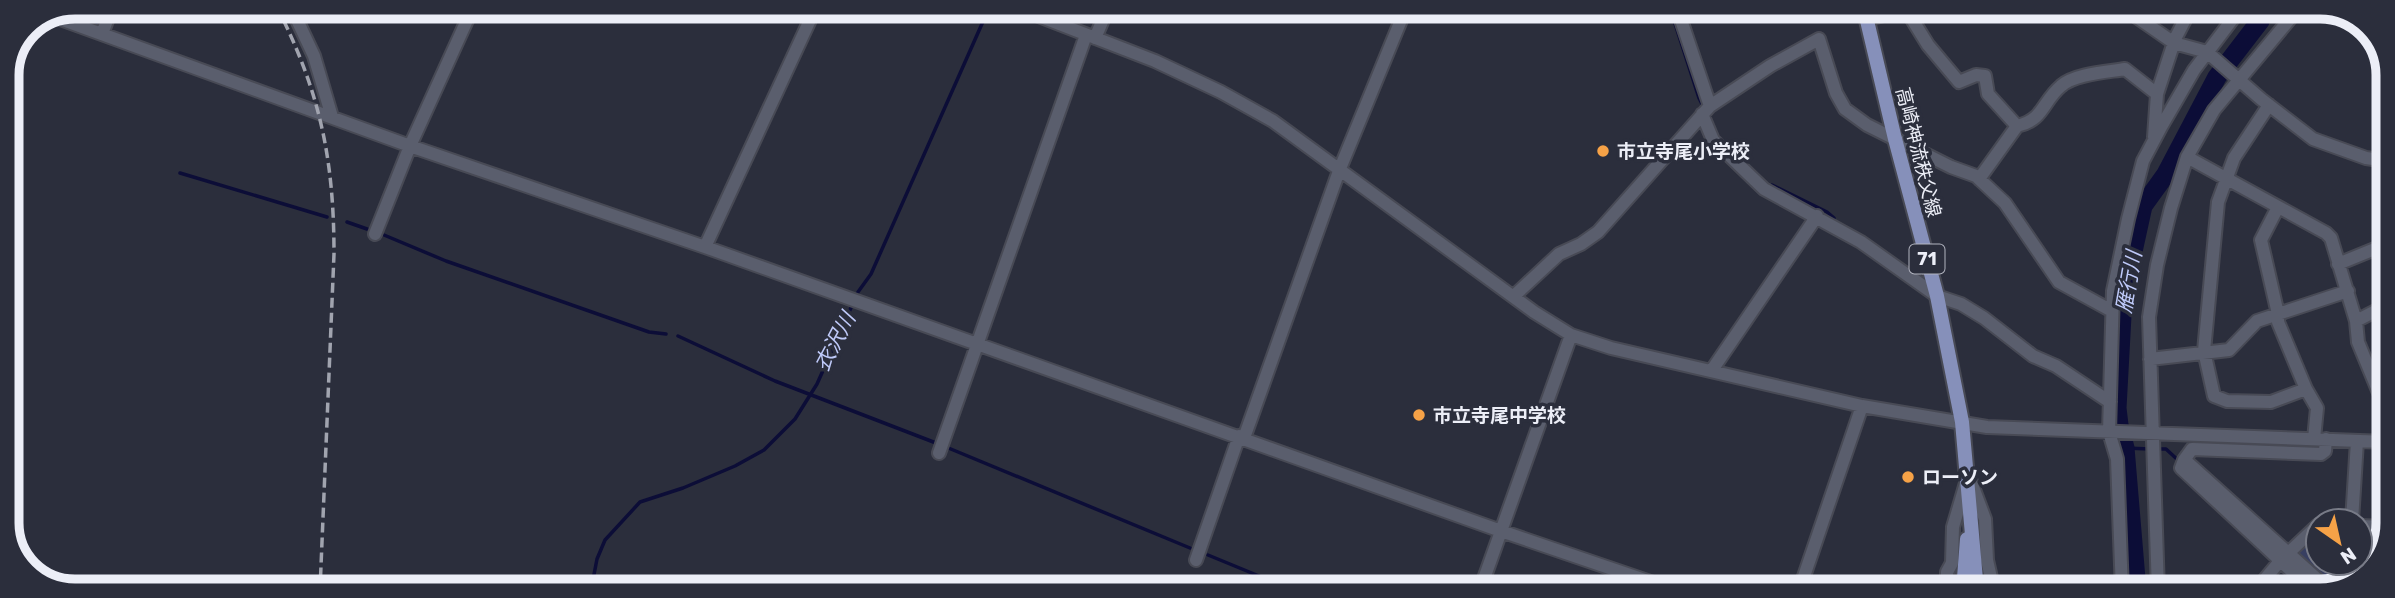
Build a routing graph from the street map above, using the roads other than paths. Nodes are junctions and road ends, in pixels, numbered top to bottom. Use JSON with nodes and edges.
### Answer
{"nodes":[{"id":1,"x":108,"y":19,"type":"edge"},
{"id":2,"x":296,"y":19,"type":"edge"},
{"id":3,"x":468,"y":19,"type":"edge"},
{"id":4,"x":811,"y":19,"type":"edge"},
{"id":5,"x":1046,"y":19,"type":"edge"},
{"id":6,"x":1102,"y":19,"type":"edge"},
{"id":7,"x":1401,"y":19,"type":"edge"},
{"id":8,"x":1680,"y":19,"type":"edge"},
{"id":9,"x":1866,"y":19,"type":"edge"},
{"id":10,"x":1916,"y":19,"type":"edge"},
{"id":11,"x":2140,"y":19,"type":"edge"},
{"id":12,"x":2186,"y":19,"type":"edge"},
{"id":13,"x":2232,"y":19,"type":"edge"},
{"id":14,"x":2290,"y":19,"type":"edge"},
{"id":15,"x":64,"y":20,"type":"edge"},
{"id":16,"x":102,"y":34,"type":"junction"},
{"id":17,"x":1091,"y":37,"type":"junction"},
{"id":18,"x":2174,"y":43,"type":"junction"},
{"id":19,"x":2207,"y":52,"type":"junction"},
{"id":20,"x":2238,"y":80,"type":"junction"},
{"id":21,"x":2157,"y":94,"type":"junction"},
{"id":22,"x":2269,"y":105,"type":"junction"},
{"id":23,"x":1706,"y":110,"type":"junction"},
{"id":24,"x":332,"y":117,"type":"junction"},
{"id":25,"x":2017,"y":126,"type":"junction"},
{"id":26,"x":1895,"y":139,"type":"junction"},
{"id":27,"x":2154,"y":141,"type":"junction"},
{"id":28,"x":410,"y":146,"type":"junction"},
{"id":29,"x":2187,"y":158,"type":"junction"},
{"id":30,"x":2376,"y":159,"type":"edge"},
{"id":31,"x":1339,"y":171,"type":"junction"},
{"id":32,"x":2226,"y":178,"type":"junction"},
{"id":33,"x":1979,"y":179,"type":"junction"},
{"id":34,"x":2278,"y":207,"type":"junction"},
{"id":35,"x":1817,"y":216,"type":"junction"},
{"id":36,"x":375,"y":234,"type":"dead end"},
{"id":37,"x":705,"y":247,"type":"junction"},
{"id":38,"x":2376,"y":248,"type":"edge"},
{"id":39,"x":2338,"y":264,"type":"junction"},
{"id":40,"x":2347,"y":291,"type":"junction"},
{"id":41,"x":1514,"y":296,"type":"junction"},
{"id":42,"x":1937,"y":296,"type":"junction"},
{"id":43,"x":2112,"y":311,"type":"junction"},
{"id":44,"x":2376,"y":311,"type":"edge"},
{"id":45,"x":2278,"y":314,"type":"junction"},
{"id":46,"x":2356,"y":321,"type":"junction"},
{"id":47,"x":1571,"y":335,"type":"junction"},
{"id":48,"x":977,"y":345,"type":"junction"},
{"id":49,"x":2204,"y":351,"type":"junction"},
{"id":50,"x":2150,"y":359,"type":"junction"},
{"id":51,"x":1712,"y":370,"type":"junction"},
{"id":52,"x":2376,"y":381,"type":"edge"},
{"id":53,"x":2306,"y":389,"type":"junction"},
{"id":54,"x":2110,"y":402,"type":"junction"},
{"id":55,"x":1862,"y":405,"type":"junction"},
{"id":56,"x":1962,"y":422,"type":"junction"},
{"id":57,"x":2109,"y":432,"type":"junction"},
{"id":58,"x":2154,"y":433,"type":"junction"},
{"id":59,"x":1241,"y":437,"type":"junction"},
{"id":60,"x":2320,"y":439,"type":"junction"},
{"id":61,"x":2357,"y":441,"type":"junction"},
{"id":62,"x":2376,"y":442,"type":"edge"},
{"id":63,"x":939,"y":453,"type":"dead end"},
{"id":64,"x":1968,"y":475,"type":"junction"},
{"id":65,"x":2353,"y":507,"type":"edge"},
{"id":66,"x":1969,"y":513,"type":"junction"},
{"id":67,"x":1501,"y":531,"type":"junction"},
{"id":68,"x":2304,"y":539,"type":"edge"},
{"id":69,"x":2285,"y":557,"type":"junction"},
{"id":70,"x":1196,"y":560,"type":"dead end"},
{"id":71,"x":1484,"y":579,"type":"edge"},
{"id":72,"x":1642,"y":579,"type":"edge"},
{"id":73,"x":1803,"y":579,"type":"edge"},
{"id":74,"x":1947,"y":579,"type":"edge"},
{"id":75,"x":1964,"y":579,"type":"edge"},
{"id":76,"x":1977,"y":579,"type":"edge"},
{"id":77,"x":1991,"y":579,"type":"edge"},
{"id":78,"x":2122,"y":579,"type":"edge"},
{"id":79,"x":2158,"y":579,"type":"edge"},
{"id":80,"x":2266,"y":579,"type":"edge"},
{"id":81,"x":2303,"y":579,"type":"edge"},
{"id":82,"x":2315,"y":579,"type":"edge"}],
"edges":[{"from":1,"to":16,"type":"street"},
{"from":2,"to":24,"type":"street"},
{"from":3,"to":28,"type":"street"},
{"from":4,"to":37,"type":"street"},
{"from":5,"to":17,"type":"street"},
{"from":6,"to":17,"type":"street"},
{"from":7,"to":31,"type":"street"},
{"from":8,"to":23,"type":"street"},
{"from":9,"to":26,"type":"main road","name":"高崎神流秩父線","number":"71"},
{"from":10,"to":25,"type":"street"},
{"from":11,"to":18,"type":"street"},
{"from":12,"to":18,"type":"street"},
{"from":13,"to":19,"type":"street"},
{"from":14,"to":20,"type":"street"},
{"from":15,"to":16,"type":"street"},
{"from":16,"to":24,"type":"street"},
{"from":17,"to":31,"type":"street"},
{"from":17,"to":48,"type":"street"},
{"from":18,"to":19,"type":"street"},
{"from":18,"to":21,"type":"street"},
{"from":19,"to":20,"type":"street"},
{"from":19,"to":27,"type":"street"},
{"from":20,"to":22,"type":"street"},
{"from":20,"to":29,"type":"street"},
{"from":21,"to":25,"type":"street"},
{"from":21,"to":27,"type":"street"},
{"from":22,"to":30,"type":"street"},
{"from":22,"to":32,"type":"street"},
{"from":23,"to":26,"type":"street"},
{"from":23,"to":35,"type":"street"},
{"from":23,"to":41,"type":"street"},
{"from":24,"to":28,"type":"street"},
{"from":25,"to":33,"type":"street"},
{"from":26,"to":33,"type":"street"},
{"from":26,"to":42,"type":"main road","name":"高崎神流秩父線","number":"71"},
{"from":27,"to":43,"type":"street"},
{"from":28,"to":36,"type":"street"},
{"from":28,"to":37,"type":"street"},
{"from":29,"to":32,"type":"street"},
{"from":29,"to":50,"type":"street"},
{"from":31,"to":41,"type":"street"},
{"from":31,"to":59,"type":"street"},
{"from":32,"to":34,"type":"street"},
{"from":32,"to":49,"type":"street"},
{"from":33,"to":43,"type":"street"},
{"from":34,"to":39,"type":"street"},
{"from":34,"to":45,"type":"street"},
{"from":35,"to":42,"type":"street"},
{"from":35,"to":51,"type":"street"},
{"from":37,"to":48,"type":"street"},
{"from":38,"to":39,"type":"street"},
{"from":39,"to":40,"type":"street"},
{"from":40,"to":45,"type":"street"},
{"from":40,"to":46,"type":"street"},
{"from":41,"to":47,"type":"street"},
{"from":42,"to":54,"type":"street"},
{"from":42,"to":56,"type":"main road","name":"高崎神流秩父線","number":"71"},
{"from":43,"to":54,"type":"street"},
{"from":44,"to":46,"type":"street"},
{"from":45,"to":49,"type":"street"},
{"from":45,"to":53,"type":"street"},
{"from":46,"to":52,"type":"street"},
{"from":47,"to":51,"type":"street"},
{"from":47,"to":67,"type":"street"},
{"from":48,"to":59,"type":"street"},
{"from":48,"to":63,"type":"street"},
{"from":49,"to":50,"type":"street"},
{"from":49,"to":53,"type":"street"},
{"from":50,"to":58,"type":"street"},
{"from":51,"to":55,"type":"street"},
{"from":53,"to":60,"type":"street"},
{"from":54,"to":57,"type":"street"},
{"from":55,"to":56,"type":"street"},
{"from":55,"to":73,"type":"street"},
{"from":56,"to":57,"type":"street"},
{"from":56,"to":64,"type":"main road","name":"高崎神流秩父線","number":"71"},
{"from":57,"to":58,"type":"street"},
{"from":57,"to":78,"type":"street"},
{"from":58,"to":60,"type":"street"},
{"from":58,"to":79,"type":"street"},
{"from":59,"to":67,"type":"street"},
{"from":59,"to":70,"type":"street"},
{"from":60,"to":61,"type":"street"},
{"from":60,"to":69,"type":"street"},
{"from":61,"to":62,"type":"street"},
{"from":61,"to":65,"type":"street"},
{"from":64,"to":66,"type":"main road","name":"高崎神流秩父線","number":"71"},
{"from":64,"to":74,"type":"street"},
{"from":64,"to":77,"type":"street"},
{"from":66,"to":75,"type":"main road","name":"高崎神流秩父線","number":"71"},
{"from":66,"to":76,"type":"main road","name":"高崎神流秩父線","number":"71"},
{"from":67,"to":71,"type":"street"},
{"from":67,"to":72,"type":"street"},
{"from":68,"to":69,"type":"street"},
{"from":69,"to":80,"type":"street"},
{"from":69,"to":81,"type":"street"},
{"from":69,"to":82,"type":"street"}]}
